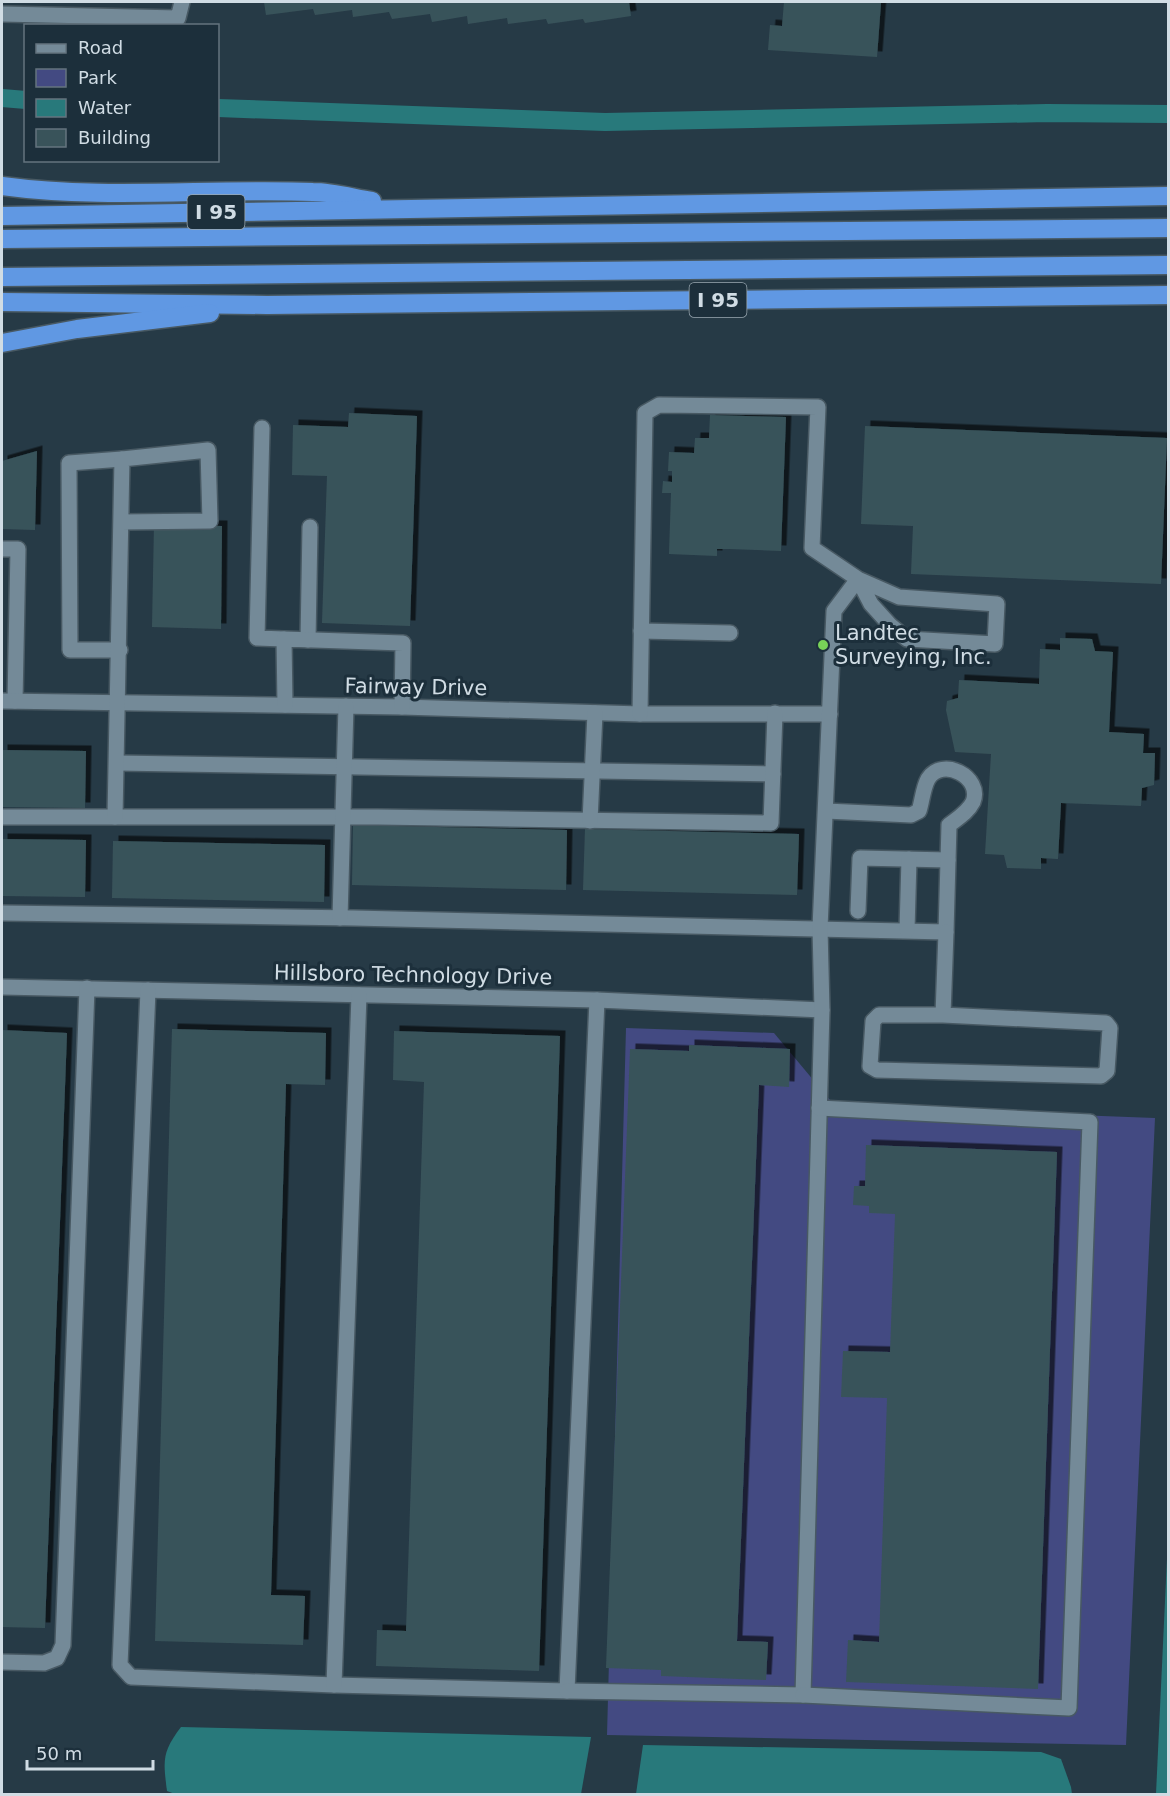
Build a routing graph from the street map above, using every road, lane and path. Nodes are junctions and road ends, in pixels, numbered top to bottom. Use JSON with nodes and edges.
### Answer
{"nodes":[{"id":1,"x":182,"y":2,"type":"edge"},
{"id":2,"x":2,"y":14,"type":"edge"},
{"id":3,"x":2,"y":186,"type":"edge"},
{"id":4,"x":1168,"y":196,"type":"edge"},
{"id":5,"x":430,"y":210,"type":"junction"},
{"id":6,"x":2,"y":216,"type":"edge"},
{"id":7,"x":1168,"y":228,"type":"edge"},
{"id":8,"x":2,"y":239,"type":"edge"},
{"id":9,"x":1168,"y":265,"type":"edge"},
{"id":10,"x":2,"y":277,"type":"edge"},
{"id":11,"x":1168,"y":295,"type":"edge"},
{"id":12,"x":2,"y":302,"type":"edge"},
{"id":13,"x":267,"y":305,"type":"junction"},
{"id":14,"x":2,"y":343,"type":"edge"},
{"id":15,"x":262,"y":428,"type":"dead end"},
{"id":16,"x":122,"y":459,"type":"junction"},
{"id":17,"x":121,"y":522,"type":"junction"},
{"id":18,"x":310,"y":527,"type":"dead end"},
{"id":19,"x":2,"y":549,"type":"edge"},
{"id":20,"x":858,"y":579,"type":"junction"},
{"id":21,"x":641,"y":631,"type":"junction"},
{"id":22,"x":9,"y":632,"type":"edge"},
{"id":23,"x":730,"y":633,"type":"dead end"},
{"id":24,"x":284,"y":639,"type":"junction"},
{"id":25,"x":308,"y":640,"type":"junction"},
{"id":26,"x":120,"y":650,"type":"junction"},
{"id":27,"x":8,"y":701,"type":"edge"},
{"id":28,"x":119,"y":702,"type":"junction"},
{"id":29,"x":285,"y":705,"type":"junction"},
{"id":30,"x":346,"y":706,"type":"junction"},
{"id":31,"x":402,"y":707,"type":"junction"},
{"id":32,"x":595,"y":713,"type":"junction"},
{"id":33,"x":775,"y":713,"type":"junction"},
{"id":34,"x":640,"y":714,"type":"junction"},
{"id":35,"x":830,"y":714,"type":"junction"},
{"id":36,"x":117,"y":763,"type":"junction"},
{"id":37,"x":344,"y":767,"type":"junction"},
{"id":38,"x":592,"y":771,"type":"junction"},
{"id":39,"x":773,"y":774,"type":"junction"},
{"id":40,"x":826,"y":811,"type":"junction"},
{"id":41,"x":115,"y":817,"type":"junction"},
{"id":42,"x":343,"y":817,"type":"junction"},
{"id":43,"x":2,"y":818,"type":"edge"},
{"id":44,"x":590,"y":821,"type":"junction"},
{"id":45,"x":909,"y":859,"type":"junction"},
{"id":46,"x":948,"y":860,"type":"junction"},
{"id":47,"x":858,"y":911,"type":"dead end"},
{"id":48,"x":2,"y":913,"type":"edge"},
{"id":49,"x":339,"y":918,"type":"junction"},
{"id":50,"x":820,"y":928,"type":"junction"},
{"id":51,"x":907,"y":930,"type":"junction"},
{"id":52,"x":945,"y":932,"type":"junction"},
{"id":53,"x":2,"y":987,"type":"edge"},
{"id":54,"x":87,"y":988,"type":"junction"},
{"id":55,"x":148,"y":990,"type":"junction"},
{"id":56,"x":359,"y":995,"type":"junction"},
{"id":57,"x":597,"y":1000,"type":"junction"},
{"id":58,"x":822,"y":1010,"type":"junction"},
{"id":59,"x":943,"y":1015,"type":"junction"},
{"id":60,"x":819,"y":1108,"type":"junction"},
{"id":61,"x":2,"y":1662,"type":"edge"},
{"id":62,"x":334,"y":1685,"type":"junction"},
{"id":63,"x":567,"y":1691,"type":"junction"},
{"id":64,"x":803,"y":1695,"type":"junction"}],
"edges":[{"from":1,"to":2,"type":"street"},
{"from":3,"to":5,"type":"highway"},
{"from":4,"to":5,"type":"highway","number":"I 95"},
{"from":5,"to":6,"type":"highway","number":"I 95"},
{"from":7,"to":8,"type":"highway"},
{"from":9,"to":10,"type":"highway"},
{"from":11,"to":13,"type":"highway","number":"I 95"},
{"from":12,"to":13,"type":"highway","number":"I 95"},
{"from":13,"to":14,"type":"highway"},
{"from":15,"to":24,"type":"street"},
{"from":16,"to":17,"type":"street"},
{"from":16,"to":17,"type":"street"},
{"from":16,"to":26,"type":"street"},
{"from":17,"to":26,"type":"street"},
{"from":18,"to":25,"type":"street"},
{"from":19,"to":22,"type":"street"},
{"from":20,"to":20,"type":"street"},
{"from":20,"to":21,"type":"street"},
{"from":20,"to":35,"type":"street"},
{"from":21,"to":23,"type":"street"},
{"from":21,"to":34,"type":"street"},
{"from":22,"to":27,"type":"street"},
{"from":24,"to":25,"type":"street"},
{"from":24,"to":29,"type":"street"},
{"from":25,"to":31,"type":"street"},
{"from":26,"to":28,"type":"street"},
{"from":27,"to":28,"type":"street","name":"Fairway Drive"},
{"from":28,"to":29,"type":"street","name":"Fairway Drive"},
{"from":28,"to":36,"type":"street"},
{"from":29,"to":30,"type":"street","name":"Fairway Drive"},
{"from":30,"to":31,"type":"street","name":"Fairway Drive"},
{"from":30,"to":37,"type":"street"},
{"from":31,"to":32,"type":"street","name":"Fairway Drive"},
{"from":32,"to":34,"type":"street","name":"Fairway Drive"},
{"from":32,"to":38,"type":"street"},
{"from":33,"to":34,"type":"street","name":"Fairway Drive"},
{"from":33,"to":35,"type":"street","name":"Fairway Drive"},
{"from":33,"to":39,"type":"street"},
{"from":35,"to":40,"type":"street"},
{"from":36,"to":37,"type":"street"},
{"from":36,"to":41,"type":"street"},
{"from":37,"to":38,"type":"street"},
{"from":37,"to":42,"type":"street"},
{"from":38,"to":39,"type":"street"},
{"from":38,"to":44,"type":"street"},
{"from":39,"to":44,"type":"street"},
{"from":40,"to":46,"type":"street"},
{"from":40,"to":50,"type":"street"},
{"from":41,"to":42,"type":"street"},
{"from":41,"to":43,"type":"street"},
{"from":42,"to":44,"type":"street"},
{"from":42,"to":49,"type":"street"},
{"from":45,"to":46,"type":"street"},
{"from":45,"to":47,"type":"street"},
{"from":45,"to":51,"type":"street"},
{"from":46,"to":52,"type":"street"},
{"from":48,"to":49,"type":"street"},
{"from":49,"to":50,"type":"street"},
{"from":50,"to":51,"type":"street"},
{"from":50,"to":58,"type":"street"},
{"from":51,"to":52,"type":"street"},
{"from":52,"to":59,"type":"street"},
{"from":53,"to":54,"type":"street","name":"Hillsboro Technology Drive"},
{"from":54,"to":55,"type":"street","name":"Hillsboro Technology Drive"},
{"from":54,"to":61,"type":"street"},
{"from":55,"to":56,"type":"street","name":"Hillsboro Technology Drive"},
{"from":55,"to":62,"type":"street"},
{"from":56,"to":57,"type":"street","name":"Hillsboro Technology Drive"},
{"from":56,"to":62,"type":"street"},
{"from":57,"to":58,"type":"street","name":"Hillsboro Technology Drive"},
{"from":57,"to":63,"type":"street"},
{"from":58,"to":60,"type":"street"},
{"from":59,"to":59,"type":"street"},
{"from":60,"to":64,"type":"street"},
{"from":60,"to":64,"type":"street"},
{"from":62,"to":63,"type":"street"},
{"from":63,"to":64,"type":"street"}]}
